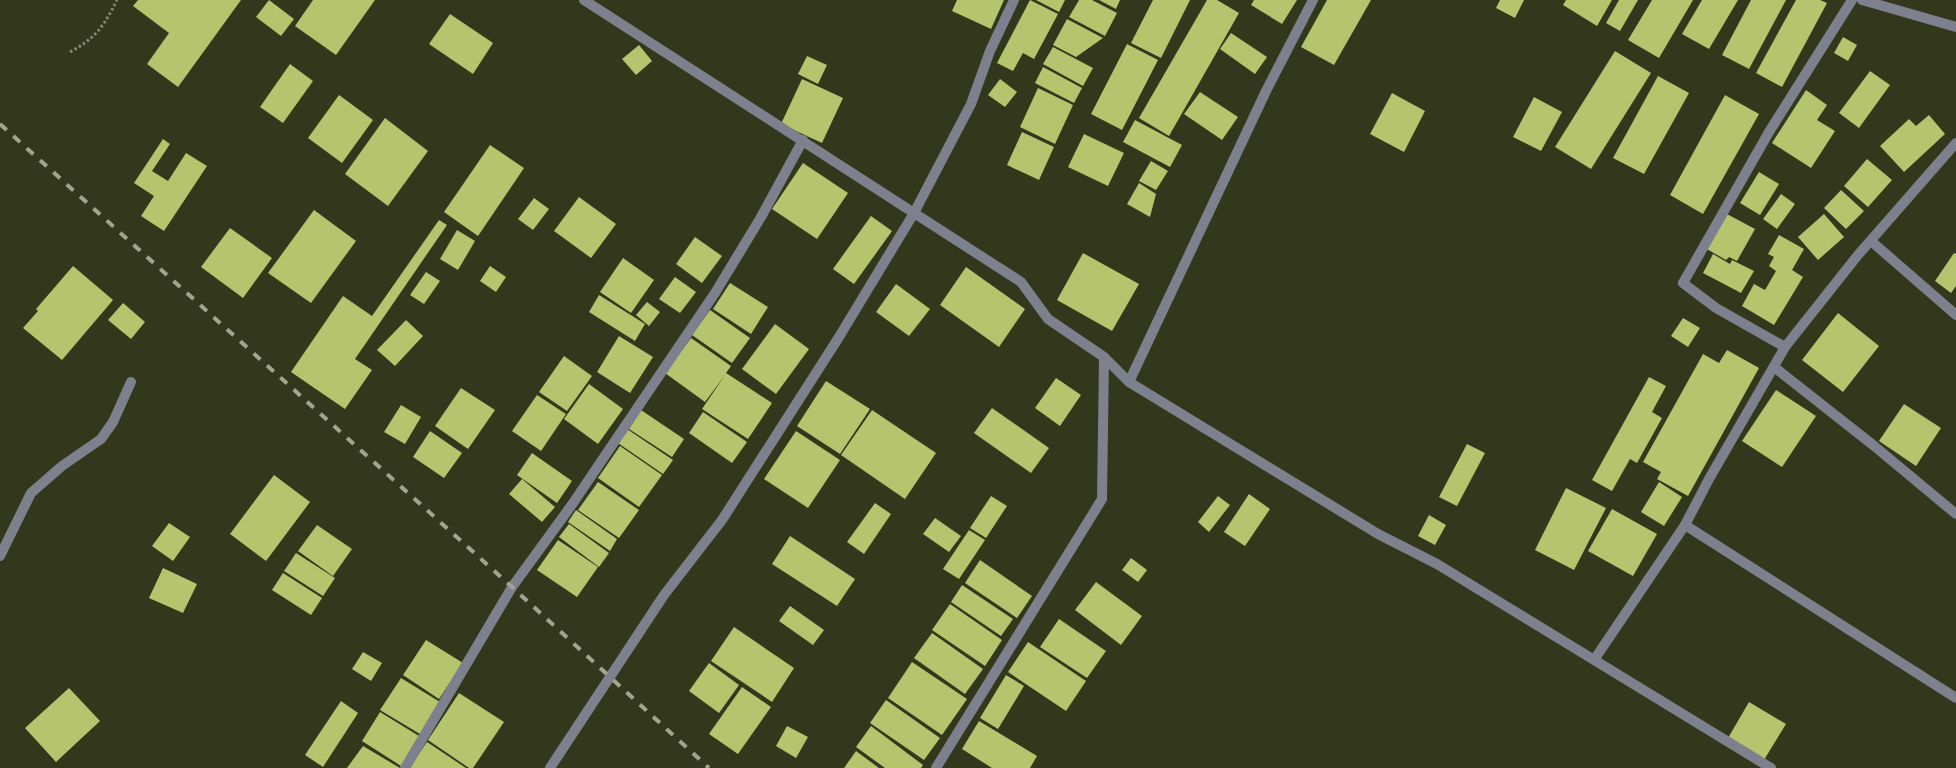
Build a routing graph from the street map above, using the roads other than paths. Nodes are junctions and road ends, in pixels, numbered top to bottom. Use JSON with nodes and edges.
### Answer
{"nodes":[{"id":1,"x":584,"y":0,"type":"edge"},
{"id":2,"x":1014,"y":0,"type":"edge"},
{"id":3,"x":1313,"y":0,"type":"edge"},
{"id":4,"x":1852,"y":0,"type":"edge"},
{"id":5,"x":1862,"y":0,"type":"edge"},
{"id":6,"x":1877,"y":2,"type":"edge"},
{"id":7,"x":1956,"y":27,"type":"edge"},
{"id":8,"x":803,"y":140,"type":"junction"},
{"id":9,"x":1956,"y":143,"type":"edge"},
{"id":10,"x":914,"y":213,"type":"junction"},
{"id":11,"x":1870,"y":241,"type":"junction"},
{"id":12,"x":1956,"y":315,"type":"edge"},
{"id":13,"x":1785,"y":347,"type":"junction"},
{"id":14,"x":1104,"y":356,"type":"junction"},
{"id":15,"x":1774,"y":367,"type":"junction"},
{"id":16,"x":131,"y":382,"type":"dead end"},
{"id":17,"x":1129,"y":382,"type":"junction"},
{"id":18,"x":1956,"y":514,"type":"edge"},
{"id":19,"x":1685,"y":525,"type":"junction"},
{"id":20,"x":0,"y":556,"type":"edge"},
{"id":21,"x":1594,"y":660,"type":"junction"},
{"id":22,"x":1956,"y":698,"type":"edge"},
{"id":23,"x":405,"y":768,"type":"edge"},
{"id":24,"x":550,"y":768,"type":"edge"},
{"id":25,"x":936,"y":768,"type":"edge"},
{"id":26,"x":1771,"y":768,"type":"edge"}],
"edges":[{"from":1,"to":8,"type":"street"},
{"from":2,"to":10,"type":"street"},
{"from":3,"to":17,"type":"street"},
{"from":4,"to":13,"type":"street"},
{"from":5,"to":6,"type":"street"},
{"from":6,"to":7,"type":"street"},
{"from":8,"to":10,"type":"street"},
{"from":8,"to":23,"type":"street"},
{"from":9,"to":11,"type":"street"},
{"from":10,"to":14,"type":"street"},
{"from":10,"to":24,"type":"street"},
{"from":11,"to":12,"type":"street"},
{"from":11,"to":13,"type":"street"},
{"from":13,"to":15,"type":"street"},
{"from":14,"to":17,"type":"street"},
{"from":14,"to":25,"type":"street"},
{"from":15,"to":18,"type":"street"},
{"from":15,"to":19,"type":"street"},
{"from":16,"to":20,"type":"street"},
{"from":17,"to":21,"type":"street"},
{"from":19,"to":21,"type":"street"},
{"from":19,"to":22,"type":"street"},
{"from":21,"to":26,"type":"street"}]}
